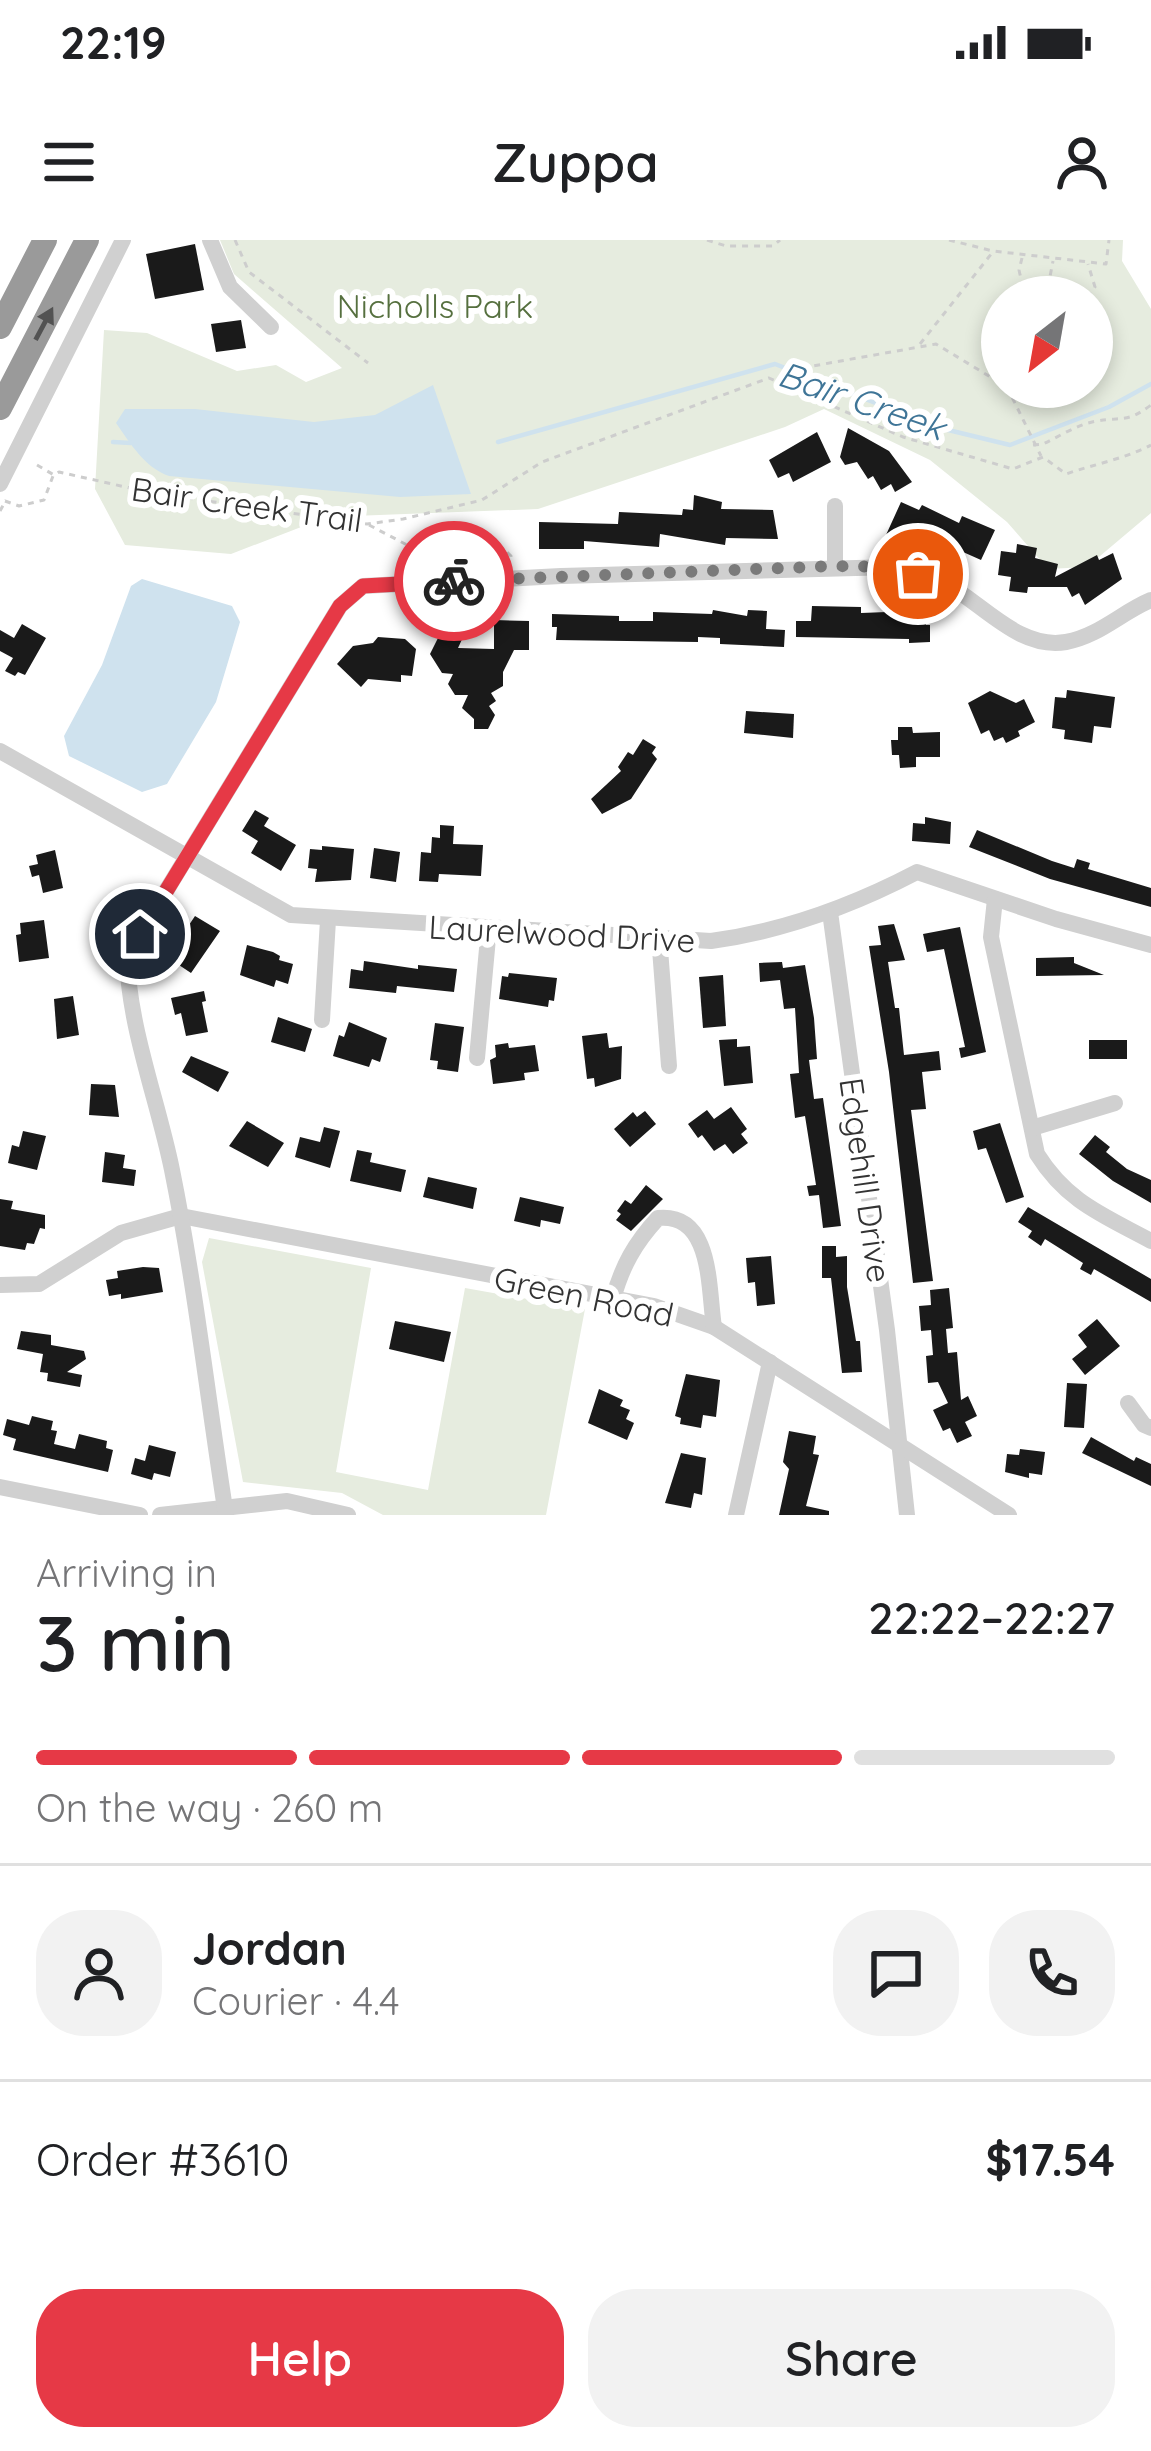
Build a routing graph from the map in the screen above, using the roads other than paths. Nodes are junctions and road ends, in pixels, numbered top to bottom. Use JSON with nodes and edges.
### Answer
{"nodes":[{"id":1,"x":45,"y":240,"type":"edge"},
{"id":2,"x":87,"y":240,"type":"edge"},
{"id":3,"x":123,"y":240,"type":"edge"},
{"id":4,"x":210,"y":240,"type":"edge"},
{"id":5,"x":0,"y":327,"type":"edge"},
{"id":6,"x":271,"y":327,"type":"dead end"},
{"id":7,"x":0,"y":408,"type":"edge"},
{"id":8,"x":2,"y":493,"type":"edge"},
{"id":9,"x":835,"y":506,"type":"dead end"},
{"id":10,"x":835,"y":566,"type":"junction"},
{"id":11,"x":1151,"y":599,"type":"edge"},
{"id":12,"x":0,"y":751,"type":"edge"},
{"id":13,"x":186,"y":858,"type":"junction"},
{"id":14,"x":995,"y":899,"type":"junction"},
{"id":15,"x":830,"y":913,"type":"junction"},
{"id":16,"x":328,"y":920,"type":"junction"},
{"id":17,"x":489,"y":928,"type":"junction"},
{"id":18,"x":659,"y":936,"type":"junction"},
{"id":19,"x":1151,"y":945,"type":"edge"},
{"id":20,"x":322,"y":1020,"type":"dead end"},
{"id":21,"x":477,"y":1058,"type":"dead end"},
{"id":22,"x":669,"y":1066,"type":"dead end"},
{"id":23,"x":1115,"y":1102,"type":"dead end"},
{"id":24,"x":1032,"y":1128,"type":"junction"},
{"id":25,"x":181,"y":1216,"type":"junction"},
{"id":26,"x":1151,"y":1241,"type":"edge"},
{"id":27,"x":0,"y":1285,"type":"edge"},
{"id":28,"x":614,"y":1299,"type":"junction"},
{"id":29,"x":714,"y":1327,"type":"junction"},
{"id":30,"x":770,"y":1362,"type":"junction"},
{"id":31,"x":1127,"y":1402,"type":"dead end"},
{"id":32,"x":1151,"y":1428,"type":"edge"},
{"id":33,"x":899,"y":1448,"type":"junction"},
{"id":34,"x":0,"y":1487,"type":"edge"},
{"id":35,"x":225,"y":1511,"type":"edge"},
{"id":36,"x":140,"y":1515,"type":"edge"},
{"id":37,"x":160,"y":1515,"type":"edge"},
{"id":38,"x":347,"y":1515,"type":"edge"},
{"id":39,"x":736,"y":1515,"type":"edge"},
{"id":40,"x":907,"y":1515,"type":"edge"},
{"id":41,"x":1009,"y":1515,"type":"edge"}],
"edges":[{"from":1,"to":5,"type":"highway"},
{"from":7,"to":2,"type":"highway","one_way":true},
{"from":3,"to":8,"type":"street"},
{"from":4,"to":6,"type":"street"},
{"from":9,"to":10,"type":"street"},
{"from":10,"to":11,"type":"street"},
{"from":10,"to":13,"type":"street"},
{"from":12,"to":13,"type":"street","name":"Laurelwood Drive"},
{"from":13,"to":16,"type":"street","name":"Laurelwood Drive"},
{"from":13,"to":25,"type":"street"},
{"from":14,"to":15,"type":"street","name":"Laurelwood Drive"},
{"from":14,"to":19,"type":"street"},
{"from":14,"to":24,"type":"street"},
{"from":15,"to":18,"type":"street","name":"Laurelwood Drive"},
{"from":15,"to":33,"type":"street","name":"Edgehill Drive"},
{"from":16,"to":17,"type":"street","name":"Laurelwood Drive"},
{"from":16,"to":20,"type":"street"},
{"from":17,"to":18,"type":"street","name":"Laurelwood Drive"},
{"from":17,"to":21,"type":"street"},
{"from":18,"to":22,"type":"street"},
{"from":23,"to":24,"type":"street"},
{"from":24,"to":26,"type":"street"},
{"from":25,"to":27,"type":"street"},
{"from":25,"to":28,"type":"street","name":"Green Road"},
{"from":25,"to":35,"type":"street"},
{"from":28,"to":29,"type":"street","name":"Green Road"},
{"from":28,"to":29,"type":"street"},
{"from":29,"to":30,"type":"street","name":"Green Road"},
{"from":30,"to":33,"type":"street","name":"Green Road"},
{"from":30,"to":39,"type":"street"},
{"from":31,"to":32,"type":"street"},
{"from":33,"to":40,"type":"street","name":"Edgehill Drive"},
{"from":33,"to":41,"type":"street","name":"Green Road"},
{"from":34,"to":36,"type":"street"},
{"from":35,"to":37,"type":"street"},
{"from":35,"to":38,"type":"street"}]}
